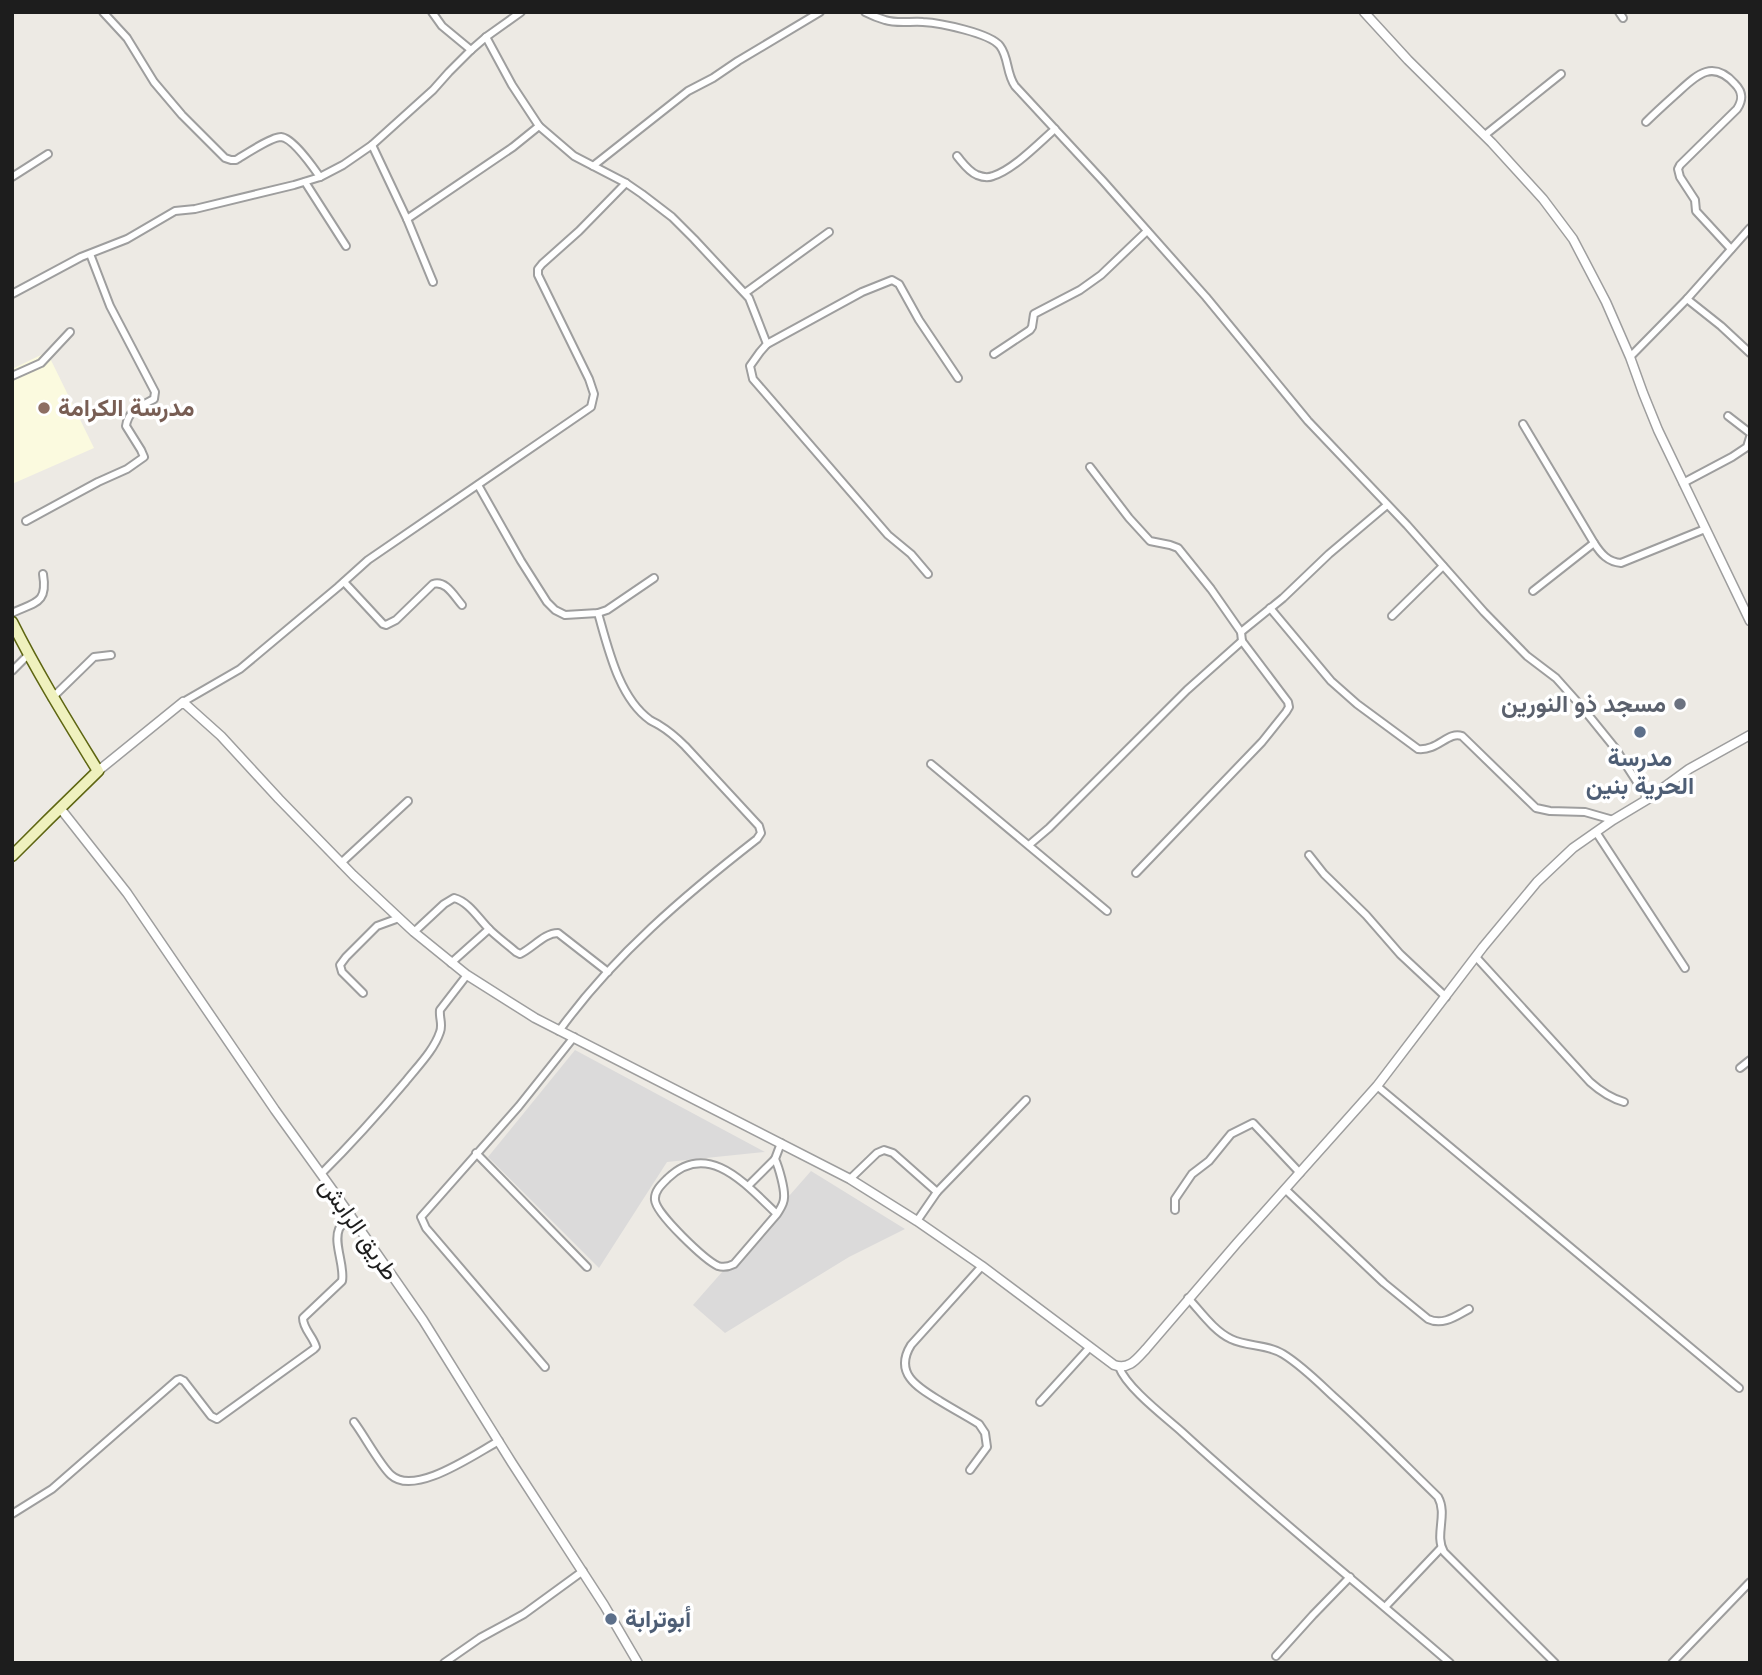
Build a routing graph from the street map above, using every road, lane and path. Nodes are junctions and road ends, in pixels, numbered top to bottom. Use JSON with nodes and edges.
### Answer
{"nodes":[{"id":1,"x":103,"y":12,"type":"edge"},
{"id":2,"x":432,"y":12,"type":"edge"},
{"id":3,"x":521,"y":12,"type":"edge"},
{"id":4,"x":820,"y":12,"type":"edge"},
{"id":5,"x":865,"y":12,"type":"edge"},
{"id":6,"x":1364,"y":12,"type":"edge"},
{"id":7,"x":486,"y":37,"type":"junction"},
{"id":8,"x":471,"y":50,"type":"junction"},
{"id":9,"x":1561,"y":74,"type":"dead end"},
{"id":10,"x":1646,"y":122,"type":"dead end"},
{"id":11,"x":540,"y":126,"type":"junction"},
{"id":12,"x":1055,"y":129,"type":"junction"},
{"id":13,"x":1485,"y":135,"type":"junction"},
{"id":14,"x":372,"y":145,"type":"junction"},
{"id":15,"x":48,"y":154,"type":"dead end"},
{"id":16,"x":957,"y":156,"type":"dead end"},
{"id":17,"x":593,"y":166,"type":"junction"},
{"id":18,"x":12,"y":177,"type":"edge"},
{"id":19,"x":320,"y":177,"type":"junction"},
{"id":20,"x":304,"y":182,"type":"junction"},
{"id":21,"x":626,"y":183,"type":"junction"},
{"id":22,"x":407,"y":219,"type":"junction"},
{"id":23,"x":1750,"y":228,"type":"edge"},
{"id":24,"x":1147,"y":231,"type":"junction"},
{"id":25,"x":830,"y":232,"type":"dead end"},
{"id":26,"x":346,"y":246,"type":"dead end"},
{"id":27,"x":1731,"y":249,"type":"junction"},
{"id":28,"x":90,"y":254,"type":"junction"},
{"id":29,"x":433,"y":282,"type":"dead end"},
{"id":30,"x":12,"y":283,"type":"edge"},
{"id":31,"x":14,"y":293,"type":"edge"},
{"id":32,"x":745,"y":293,"type":"junction"},
{"id":33,"x":1686,"y":299,"type":"junction"},
{"id":34,"x":71,"y":331,"type":"dead end"},
{"id":35,"x":767,"y":344,"type":"junction"},
{"id":36,"x":1750,"y":353,"type":"edge"},
{"id":37,"x":994,"y":354,"type":"dead end"},
{"id":38,"x":1630,"y":357,"type":"junction"},
{"id":39,"x":12,"y":376,"type":"edge"},
{"id":40,"x":958,"y":378,"type":"dead end"},
{"id":41,"x":1727,"y":416,"type":"dead end"},
{"id":42,"x":1523,"y":424,"type":"dead end"},
{"id":43,"x":1750,"y":435,"type":"edge"},
{"id":44,"x":1090,"y":467,"type":"dead end"},
{"id":45,"x":1683,"y":483,"type":"junction"},
{"id":46,"x":478,"y":485,"type":"junction"},
{"id":47,"x":1387,"y":505,"type":"junction"},
{"id":48,"x":26,"y":521,"type":"dead end"},
{"id":49,"x":1705,"y":529,"type":"junction"},
{"id":50,"x":1594,"y":543,"type":"junction"},
{"id":51,"x":1443,"y":566,"type":"junction"},
{"id":52,"x":43,"y":574,"type":"dead end"},
{"id":53,"x":928,"y":574,"type":"dead end"},
{"id":54,"x":654,"y":579,"type":"dead end"},
{"id":55,"x":344,"y":582,"type":"junction"},
{"id":56,"x":1533,"y":591,"type":"dead end"},
{"id":57,"x":1746,"y":603,"type":"edge"},
{"id":58,"x":462,"y":605,"type":"dead end"},
{"id":59,"x":1269,"y":608,"type":"junction"},
{"id":60,"x":12,"y":613,"type":"edge"},
{"id":61,"x":597,"y":613,"type":"junction"},
{"id":62,"x":1392,"y":616,"type":"dead end"},
{"id":63,"x":1750,"y":621,"type":"edge"},
{"id":64,"x":12,"y":622,"type":"edge"},
{"id":65,"x":1241,"y":632,"type":"junction"},
{"id":66,"x":1242,"y":641,"type":"junction"},
{"id":67,"x":28,"y":655,"type":"junction"},
{"id":68,"x":111,"y":655,"type":"dead end"},
{"id":69,"x":12,"y":671,"type":"edge"},
{"id":70,"x":52,"y":698,"type":"junction"},
{"id":71,"x":184,"y":702,"type":"junction"},
{"id":72,"x":1750,"y":735,"type":"edge"},
{"id":73,"x":932,"y":764,"type":"dead end"},
{"id":74,"x":99,"y":771,"type":"junction"},
{"id":75,"x":1648,"y":799,"type":"junction"},
{"id":76,"x":408,"y":801,"type":"dead end"},
{"id":77,"x":60,"y":808,"type":"junction"},
{"id":78,"x":1613,"y":820,"type":"junction"},
{"id":79,"x":1596,"y":832,"type":"junction"},
{"id":80,"x":1029,"y":845,"type":"junction"},
{"id":81,"x":1309,"y":855,"type":"dead end"},
{"id":82,"x":12,"y":856,"type":"edge"},
{"id":83,"x":341,"y":863,"type":"junction"},
{"id":84,"x":1136,"y":873,"type":"dead end"},
{"id":85,"x":1107,"y":911,"type":"dead end"},
{"id":86,"x":399,"y":918,"type":"junction"},
{"id":87,"x":489,"y":929,"type":"junction"},
{"id":88,"x":414,"y":932,"type":"junction"},
{"id":89,"x":1476,"y":957,"type":"junction"},
{"id":90,"x":451,"y":963,"type":"junction"},
{"id":91,"x":1685,"y":968,"type":"dead end"},
{"id":92,"x":608,"y":972,"type":"junction"},
{"id":93,"x":467,"y":975,"type":"junction"},
{"id":94,"x":363,"y":993,"type":"dead end"},
{"id":95,"x":1446,"y":997,"type":"junction"},
{"id":96,"x":559,"y":1031,"type":"junction"},
{"id":97,"x":574,"y":1037,"type":"junction"},
{"id":98,"x":1750,"y":1060,"type":"edge"},
{"id":99,"x":1740,"y":1068,"type":"dead end"},
{"id":100,"x":1377,"y":1086,"type":"junction"},
{"id":101,"x":1026,"y":1100,"type":"dead end"},
{"id":102,"x":1624,"y":1102,"type":"dead end"},
{"id":103,"x":781,"y":1143,"type":"junction"},
{"id":104,"x":476,"y":1153,"type":"junction"},
{"id":105,"x":775,"y":1159,"type":"junction"},
{"id":106,"x":1300,"y":1173,"type":"junction"},
{"id":107,"x":321,"y":1174,"type":"junction"},
{"id":108,"x":850,"y":1179,"type":"junction"},
{"id":109,"x":748,"y":1186,"type":"junction"},
{"id":110,"x":1285,"y":1189,"type":"junction"},
{"id":111,"x":937,"y":1192,"type":"junction"},
{"id":112,"x":1174,"y":1210,"type":"dead end"},
{"id":113,"x":777,"y":1214,"type":"junction"},
{"id":114,"x":351,"y":1215,"type":"junction"},
{"id":115,"x":917,"y":1221,"type":"junction"},
{"id":116,"x":982,"y":1266,"type":"junction"},
{"id":117,"x":587,"y":1267,"type":"dead end"},
{"id":118,"x":1188,"y":1298,"type":"junction"},
{"id":119,"x":1469,"y":1309,"type":"dead end"},
{"id":120,"x":1090,"y":1347,"type":"junction"},
{"id":121,"x":545,"y":1367,"type":"dead end"},
{"id":122,"x":1119,"y":1367,"type":"junction"},
{"id":123,"x":1738,"y":1388,"type":"dead end"},
{"id":124,"x":1040,"y":1402,"type":"dead end"},
{"id":125,"x":354,"y":1422,"type":"dead end"},
{"id":126,"x":499,"y":1441,"type":"junction"},
{"id":127,"x":970,"y":1470,"type":"dead end"},
{"id":128,"x":12,"y":1514,"type":"edge"},
{"id":129,"x":1441,"y":1548,"type":"junction"},
{"id":130,"x":583,"y":1571,"type":"junction"},
{"id":131,"x":1350,"y":1577,"type":"junction"},
{"id":132,"x":1750,"y":1582,"type":"edge"},
{"id":133,"x":1385,"y":1607,"type":"junction"},
{"id":134,"x":1276,"y":1656,"type":"dead end"},
{"id":135,"x":444,"y":1663,"type":"edge"},
{"id":136,"x":638,"y":1663,"type":"edge"},
{"id":137,"x":1450,"y":1663,"type":"edge"},
{"id":138,"x":1555,"y":1663,"type":"edge"},
{"id":139,"x":1672,"y":1663,"type":"edge"}],
"edges":[{"from":1,"to":19,"type":"street"},
{"from":2,"to":8,"type":"street"},
{"from":3,"to":7,"type":"street"},
{"from":4,"to":17,"type":"street"},
{"from":5,"to":12,"type":"street"},
{"from":6,"to":13,"type":"street"},
{"from":7,"to":8,"type":"street"},
{"from":7,"to":11,"type":"street"},
{"from":8,"to":14,"type":"street"},
{"from":9,"to":13,"type":"street"},
{"from":10,"to":27,"type":"street"},
{"from":11,"to":17,"type":"street"},
{"from":11,"to":22,"type":"street"},
{"from":12,"to":16,"type":"street"},
{"from":12,"to":24,"type":"street"},
{"from":13,"to":38,"type":"street"},
{"from":14,"to":19,"type":"street"},
{"from":14,"to":22,"type":"street"},
{"from":15,"to":18,"type":"street"},
{"from":17,"to":21,"type":"street"},
{"from":19,"to":20,"type":"street"},
{"from":20,"to":26,"type":"street"},
{"from":20,"to":28,"type":"street"},
{"from":21,"to":32,"type":"street"},
{"from":21,"to":46,"type":"street"},
{"from":22,"to":29,"type":"street"},
{"from":23,"to":27,"type":"street"},
{"from":24,"to":37,"type":"street"},
{"from":24,"to":47,"type":"street"},
{"from":25,"to":32,"type":"street"},
{"from":27,"to":33,"type":"street"},
{"from":28,"to":31,"type":"street"},
{"from":28,"to":48,"type":"street"},
{"from":30,"to":31,"type":"street"},
{"from":32,"to":35,"type":"street"},
{"from":33,"to":36,"type":"street"},
{"from":33,"to":38,"type":"street"},
{"from":34,"to":39,"type":"street"},
{"from":35,"to":40,"type":"street"},
{"from":35,"to":53,"type":"street"},
{"from":38,"to":45,"type":"street"},
{"from":41,"to":43,"type":"street"},
{"from":42,"to":50,"type":"street"},
{"from":43,"to":45,"type":"street"},
{"from":44,"to":65,"type":"street"},
{"from":45,"to":49,"type":"street"},
{"from":46,"to":55,"type":"street"},
{"from":46,"to":61,"type":"street"},
{"from":47,"to":51,"type":"street"},
{"from":47,"to":59,"type":"street"},
{"from":49,"to":50,"type":"street"},
{"from":49,"to":57,"type":"street"},
{"from":50,"to":56,"type":"street"},
{"from":51,"to":62,"type":"street"},
{"from":51,"to":75,"type":"street"},
{"from":52,"to":60,"type":"street"},
{"from":54,"to":61,"type":"street"},
{"from":55,"to":58,"type":"street"},
{"from":55,"to":71,"type":"street"},
{"from":57,"to":63,"type":"street"},
{"from":59,"to":65,"type":"street"},
{"from":59,"to":78,"type":"street"},
{"from":61,"to":92,"type":"street"},
{"from":64,"to":67,"type":"main road"},
{"from":65,"to":66,"type":"street"},
{"from":66,"to":80,"type":"street"},
{"from":66,"to":84,"type":"street"},
{"from":67,"to":69,"type":"street"},
{"from":67,"to":70,"type":"main road"},
{"from":68,"to":70,"type":"street"},
{"from":70,"to":74,"type":"main road"},
{"from":71,"to":74,"type":"street"},
{"from":71,"to":83,"type":"street"},
{"from":72,"to":75,"type":"street"},
{"from":73,"to":80,"type":"street"},
{"from":74,"to":77,"type":"main road"},
{"from":75,"to":78,"type":"street"},
{"from":76,"to":83,"type":"street"},
{"from":77,"to":82,"type":"main road"},
{"from":77,"to":107,"type":"street","name":"طريق الرابش"},
{"from":78,"to":79,"type":"street"},
{"from":79,"to":89,"type":"street"},
{"from":79,"to":91,"type":"street"},
{"from":80,"to":85,"type":"street"},
{"from":81,"to":95,"type":"street"},
{"from":83,"to":86,"type":"street"},
{"from":86,"to":88,"type":"street"},
{"from":86,"to":94,"type":"street"},
{"from":87,"to":88,"type":"street"},
{"from":87,"to":90,"type":"street"},
{"from":87,"to":92,"type":"street"},
{"from":88,"to":90,"type":"street"},
{"from":89,"to":95,"type":"street"},
{"from":89,"to":102,"type":"street"},
{"from":90,"to":93,"type":"street"},
{"from":92,"to":96,"type":"street"},
{"from":93,"to":96,"type":"street"},
{"from":93,"to":107,"type":"street"},
{"from":95,"to":100,"type":"street"},
{"from":96,"to":97,"type":"street"},
{"from":97,"to":103,"type":"street"},
{"from":97,"to":104,"type":"street"},
{"from":98,"to":99,"type":"street"},
{"from":100,"to":106,"type":"street"},
{"from":100,"to":123,"type":"street"},
{"from":101,"to":111,"type":"street"},
{"from":103,"to":105,"type":"street"},
{"from":103,"to":108,"type":"street"},
{"from":104,"to":117,"type":"street"},
{"from":104,"to":121,"type":"street"},
{"from":105,"to":109,"type":"street"},
{"from":105,"to":113,"type":"street"},
{"from":106,"to":110,"type":"street"},
{"from":106,"to":112,"type":"street"},
{"from":107,"to":114,"type":"street","name":"طريق الرابش"},
{"from":108,"to":111,"type":"street"},
{"from":108,"to":115,"type":"street"},
{"from":109,"to":113,"type":"street"},
{"from":109,"to":113,"type":"street"},
{"from":110,"to":118,"type":"street"},
{"from":110,"to":119,"type":"street"},
{"from":111,"to":115,"type":"street"},
{"from":114,"to":126,"type":"street","name":"طريق الرابش"},
{"from":114,"to":128,"type":"street"},
{"from":115,"to":116,"type":"street"},
{"from":116,"to":120,"type":"street"},
{"from":116,"to":127,"type":"street"},
{"from":118,"to":122,"type":"street"},
{"from":118,"to":129,"type":"street"},
{"from":120,"to":122,"type":"street"},
{"from":120,"to":124,"type":"street"},
{"from":122,"to":131,"type":"street"},
{"from":125,"to":126,"type":"street"},
{"from":126,"to":130,"type":"street","name":"طريق الرابش"},
{"from":129,"to":133,"type":"street"},
{"from":129,"to":138,"type":"street"},
{"from":130,"to":135,"type":"street"},
{"from":130,"to":136,"type":"street","name":"طريق الرابش"},
{"from":131,"to":133,"type":"street"},
{"from":131,"to":134,"type":"street"},
{"from":132,"to":139,"type":"street"},
{"from":133,"to":137,"type":"street"}]}
